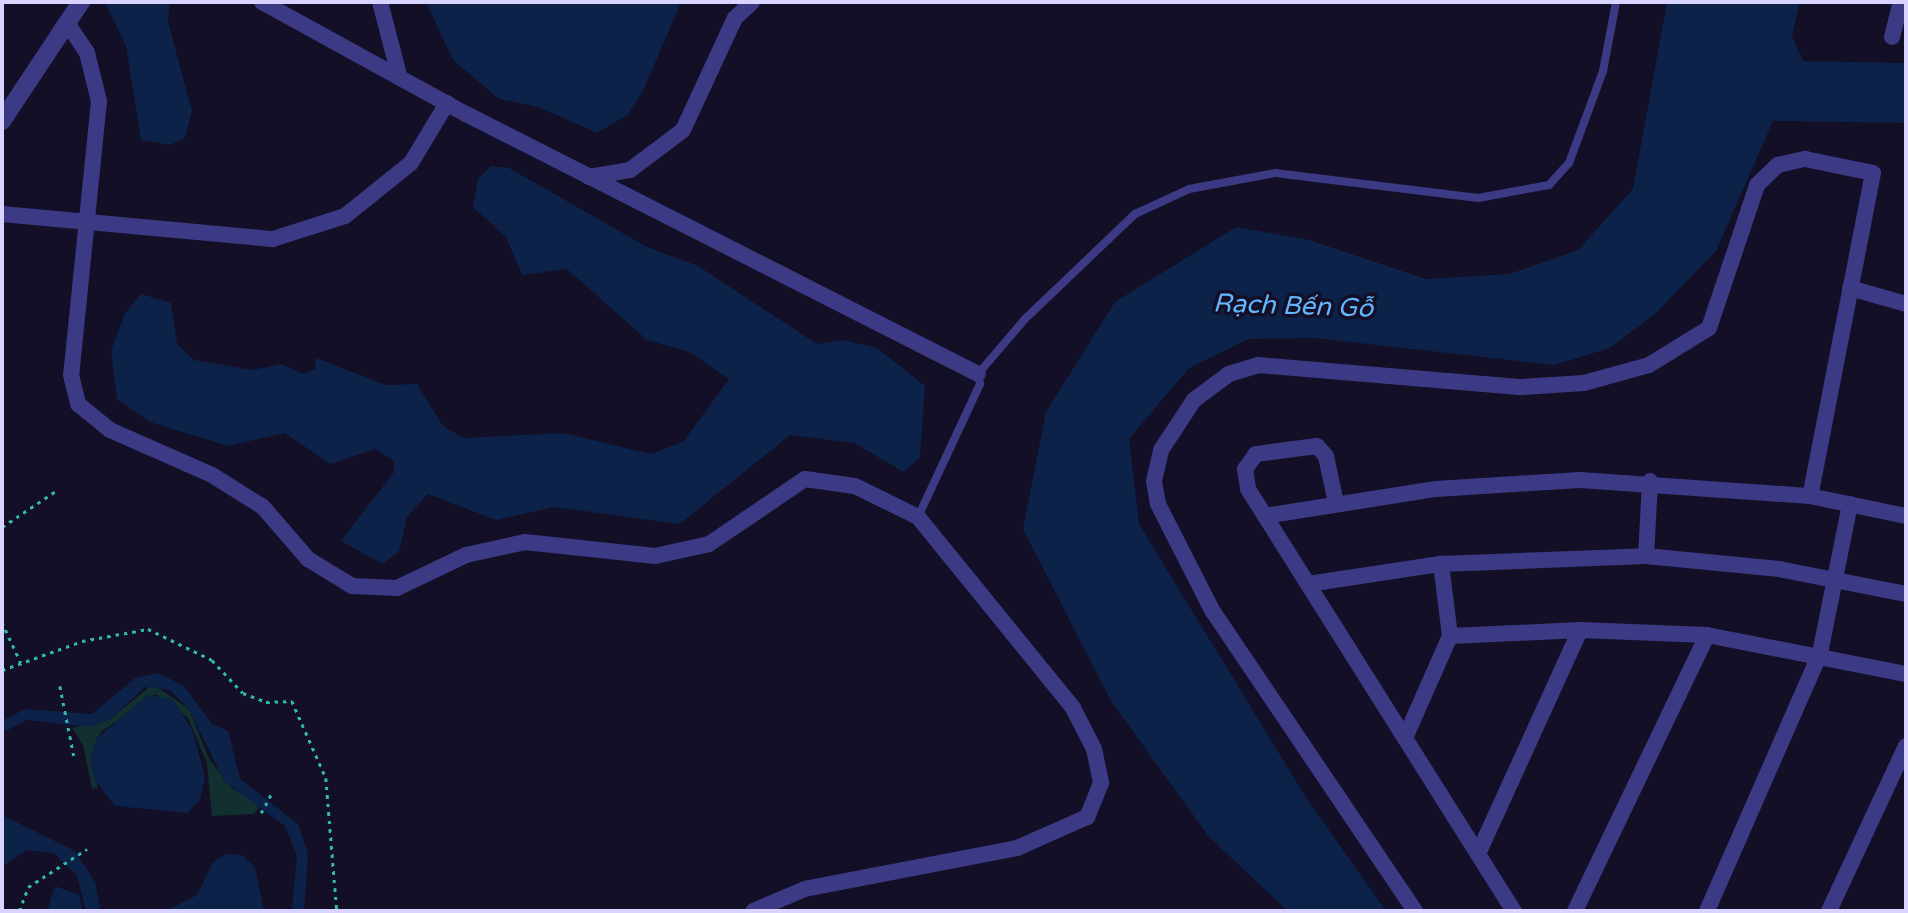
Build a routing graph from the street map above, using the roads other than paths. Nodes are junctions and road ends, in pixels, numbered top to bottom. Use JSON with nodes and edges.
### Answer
{"nodes":[{"id":1,"x":81,"y":2,"type":"edge"},
{"id":2,"x":262,"y":2,"type":"edge"},
{"id":3,"x":380,"y":2,"type":"edge"},
{"id":4,"x":752,"y":2,"type":"edge"},
{"id":5,"x":1615,"y":2,"type":"edge"},
{"id":6,"x":1901,"y":2,"type":"edge"},
{"id":7,"x":67,"y":23,"type":"junction"},
{"id":8,"x":1892,"y":37,"type":"dead end"},
{"id":9,"x":399,"y":75,"type":"junction"},
{"id":10,"x":447,"y":103,"type":"junction"},
{"id":11,"x":2,"y":121,"type":"edge"},
{"id":12,"x":589,"y":177,"type":"junction"},
{"id":13,"x":2,"y":214,"type":"edge"},
{"id":14,"x":87,"y":217,"type":"junction"},
{"id":15,"x":1850,"y":288,"type":"junction"},
{"id":16,"x":1906,"y":304,"type":"edge"},
{"id":17,"x":978,"y":374,"type":"junction"},
{"id":18,"x":1650,"y":481,"type":"junction"},
{"id":19,"x":1810,"y":496,"type":"junction"},
{"id":20,"x":1336,"y":503,"type":"junction"},
{"id":21,"x":1850,"y":504,"type":"junction"},
{"id":22,"x":1265,"y":516,"type":"junction"},
{"id":23,"x":1906,"y":516,"type":"edge"},
{"id":24,"x":918,"y":517,"type":"junction"},
{"id":25,"x":1646,"y":556,"type":"junction"},
{"id":26,"x":1441,"y":564,"type":"junction"},
{"id":27,"x":1838,"y":578,"type":"junction"},
{"id":28,"x":1308,"y":584,"type":"junction"},
{"id":29,"x":1906,"y":593,"type":"edge"},
{"id":30,"x":1580,"y":630,"type":"junction"},
{"id":31,"x":1707,"y":635,"type":"junction"},
{"id":32,"x":1450,"y":636,"type":"junction"},
{"id":33,"x":1820,"y":653,"type":"junction"},
{"id":34,"x":1906,"y":674,"type":"edge"},
{"id":35,"x":1405,"y":738,"type":"junction"},
{"id":36,"x":1906,"y":746,"type":"edge"},
{"id":37,"x":1478,"y":854,"type":"junction"},
{"id":38,"x":753,"y":911,"type":"edge"},
{"id":39,"x":1415,"y":911,"type":"edge"},
{"id":40,"x":1514,"y":911,"type":"edge"},
{"id":41,"x":1575,"y":911,"type":"edge"},
{"id":42,"x":1707,"y":911,"type":"edge"},
{"id":43,"x":1829,"y":911,"type":"edge"}],
"edges":[{"from":1,"to":7,"type":"street"},
{"from":2,"to":9,"type":"street"},
{"from":3,"to":9,"type":"street"},
{"from":4,"to":12,"type":"street"},
{"from":5,"to":17,"type":"lane"},
{"from":6,"to":8,"type":"street"},
{"from":7,"to":11,"type":"street"},
{"from":7,"to":14,"type":"street"},
{"from":9,"to":10,"type":"street"},
{"from":10,"to":12,"type":"street"},
{"from":10,"to":14,"type":"street"},
{"from":12,"to":17,"type":"street"},
{"from":13,"to":14,"type":"street"},
{"from":14,"to":24,"type":"street"},
{"from":15,"to":16,"type":"street"},
{"from":15,"to":19,"type":"street"},
{"from":15,"to":39,"type":"street"},
{"from":17,"to":24,"type":"lane"},
{"from":18,"to":19,"type":"street"},
{"from":18,"to":20,"type":"street"},
{"from":18,"to":25,"type":"street"},
{"from":19,"to":21,"type":"street"},
{"from":20,"to":22,"type":"street"},
{"from":20,"to":22,"type":"street"},
{"from":21,"to":23,"type":"street"},
{"from":21,"to":27,"type":"street"},
{"from":22,"to":28,"type":"street"},
{"from":24,"to":38,"type":"street"},
{"from":25,"to":26,"type":"street"},
{"from":25,"to":27,"type":"street"},
{"from":26,"to":28,"type":"street"},
{"from":26,"to":32,"type":"street"},
{"from":27,"to":29,"type":"street"},
{"from":27,"to":33,"type":"street"},
{"from":28,"to":35,"type":"street"},
{"from":30,"to":31,"type":"street"},
{"from":30,"to":32,"type":"street"},
{"from":30,"to":37,"type":"street"},
{"from":31,"to":33,"type":"street"},
{"from":31,"to":41,"type":"street"},
{"from":32,"to":35,"type":"street"},
{"from":33,"to":34,"type":"street"},
{"from":33,"to":42,"type":"street"},
{"from":35,"to":37,"type":"street"},
{"from":36,"to":43,"type":"street"},
{"from":37,"to":40,"type":"street"}]}
